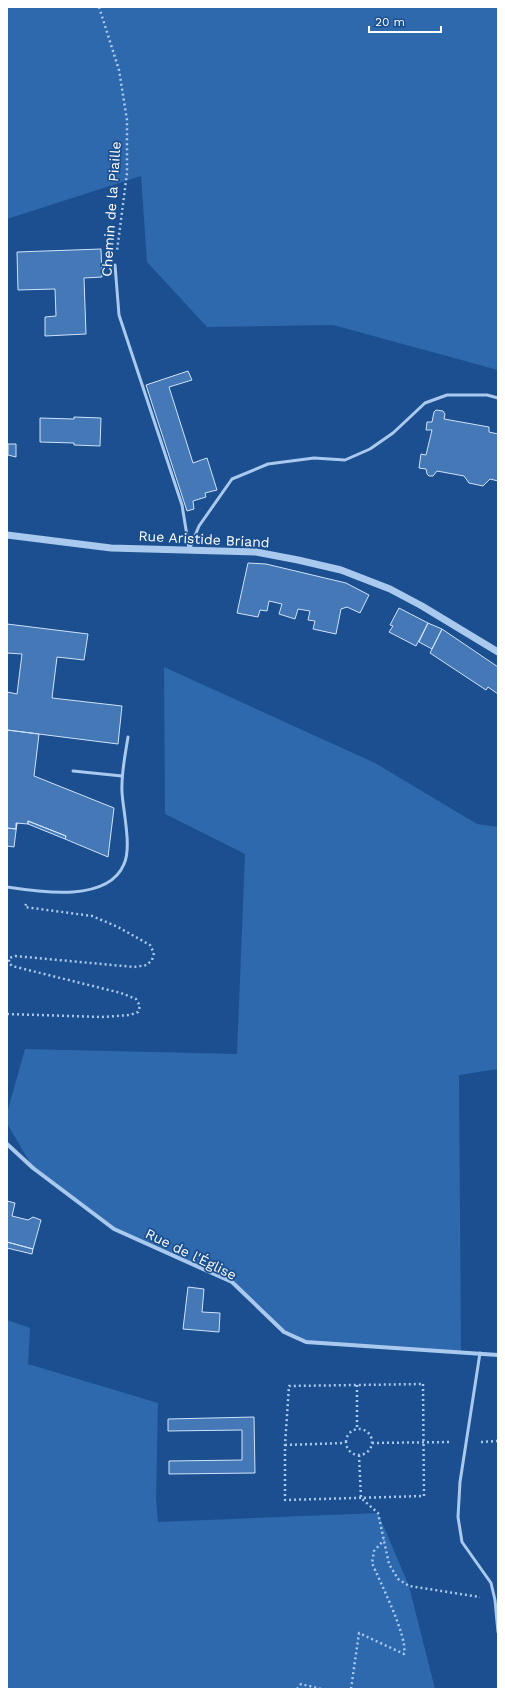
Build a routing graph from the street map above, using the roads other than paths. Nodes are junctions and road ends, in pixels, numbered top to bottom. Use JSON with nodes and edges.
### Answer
{"nodes":[{"id":1,"x":116,"y":265,"type":"road end"},
{"id":2,"x":498,"y":398,"type":"edge"},
{"id":3,"x":7,"y":535,"type":"edge"},
{"id":4,"x":190,"y":550,"type":"junction"},
{"id":5,"x":498,"y":652,"type":"edge"},
{"id":6,"x":128,"y":738,"type":"dead end"},
{"id":7,"x":73,"y":771,"type":"dead end"},
{"id":8,"x":122,"y":776,"type":"junction"},
{"id":9,"x":7,"y":888,"type":"edge"},
{"id":10,"x":7,"y":1144,"type":"edge"},
{"id":11,"x":480,"y":1354,"type":"junction"},
{"id":12,"x":498,"y":1355,"type":"edge"},
{"id":13,"x":498,"y":1632,"type":"edge"}],
"edges":[{"from":1,"to":4,"type":"lane","name":"Chemin de la Piaille"},
{"from":2,"to":4,"type":"lane"},
{"from":3,"to":4,"type":"street","name":"Rue Aristide Briand"},
{"from":4,"to":5,"type":"street","name":"Rue Aristide Briand"},
{"from":6,"to":8,"type":"lane"},
{"from":7,"to":8,"type":"lane"},
{"from":8,"to":9,"type":"lane"},
{"from":10,"to":11,"type":"street","name":"Rue de l'Église"},
{"from":11,"to":12,"type":"street","name":"Rue de l'Église"},
{"from":11,"to":13,"type":"lane"}]}
